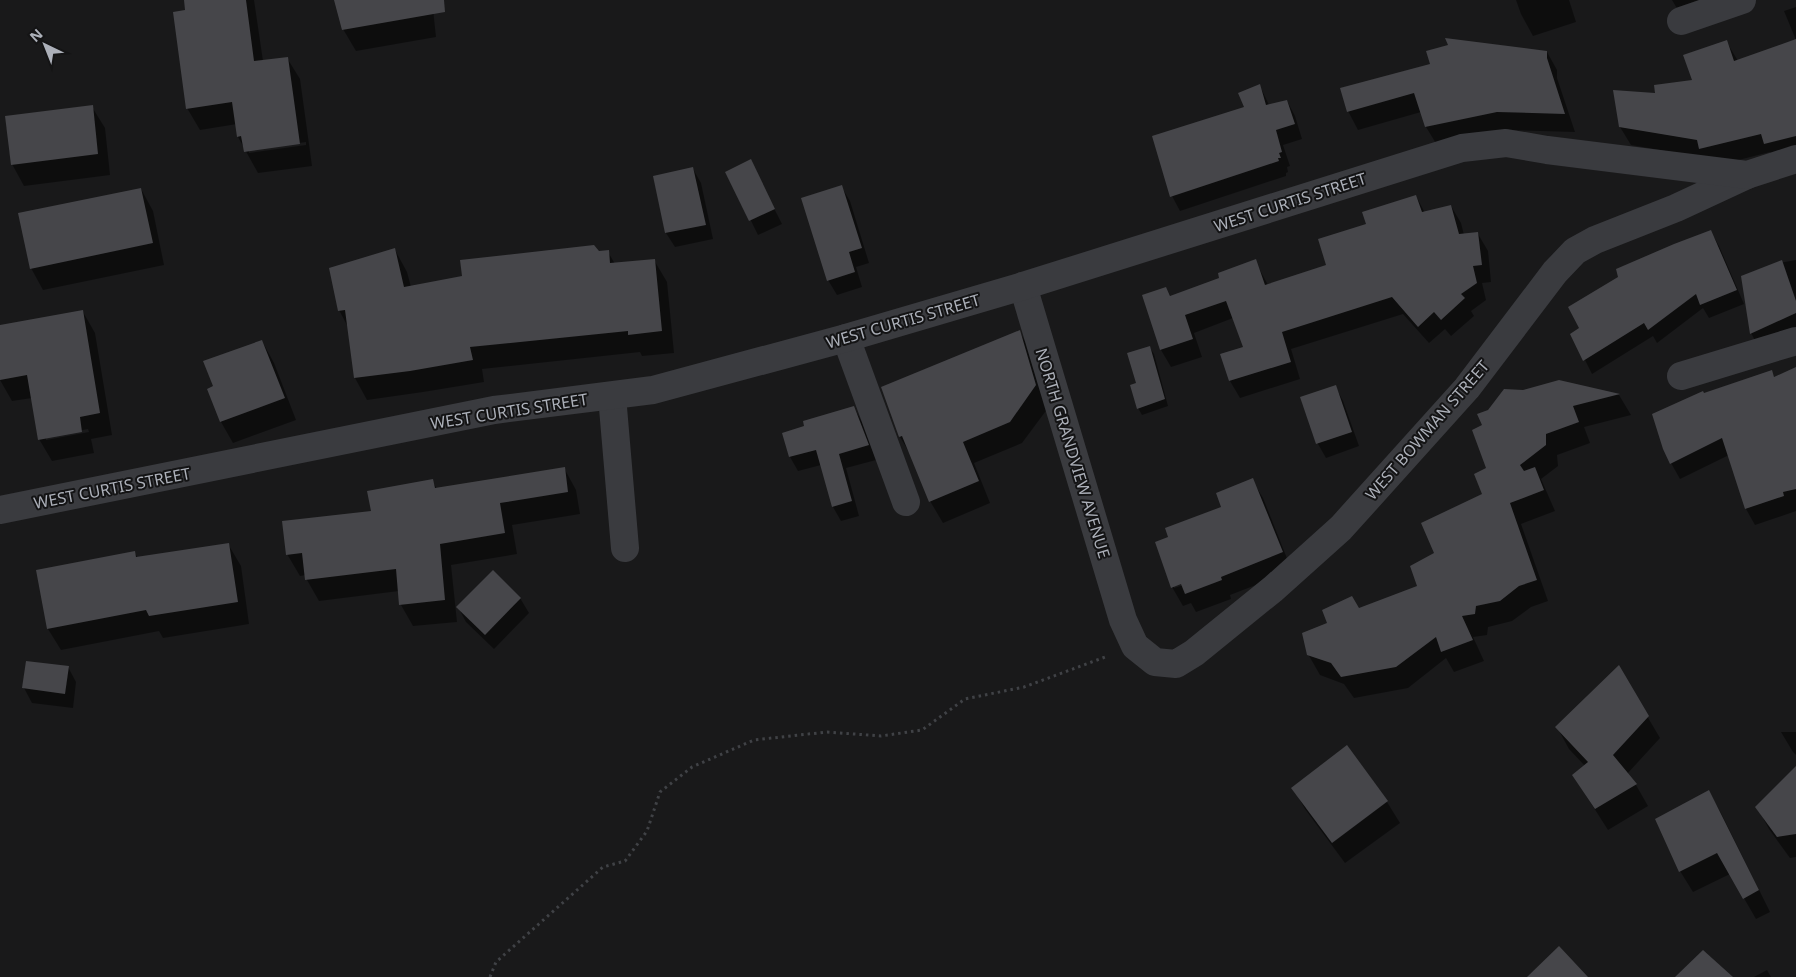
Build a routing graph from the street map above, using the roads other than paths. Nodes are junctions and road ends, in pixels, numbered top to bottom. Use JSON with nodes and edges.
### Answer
{"nodes":[{"id":1,"x":1742,"y":0,"type":"edge"},
{"id":2,"x":1681,"y":21,"type":"dead end"},
{"id":3,"x":1796,"y":159,"type":"edge"},
{"id":4,"x":1747,"y":175,"type":"junction"},
{"id":5,"x":1023,"y":286,"type":"junction"},
{"id":6,"x":846,"y":338,"type":"junction"},
{"id":7,"x":1796,"y":341,"type":"edge"},
{"id":8,"x":1681,"y":376,"type":"dead end"},
{"id":9,"x":612,"y":396,"type":"junction"},
{"id":10,"x":906,"y":502,"type":"dead end"},
{"id":11,"x":0,"y":510,"type":"edge"},
{"id":12,"x":625,"y":548,"type":"dead end"},
{"id":13,"x":1123,"y":620,"type":"joint"}],
"edges":[{"from":1,"to":2,"type":"street"},
{"from":3,"to":4,"type":"street","name":"WEST CURTIS STREET"},
{"from":4,"to":5,"type":"street","name":"WEST CURTIS STREET"},
{"from":4,"to":13,"type":"street","name":"WEST BOWMAN STREET"},
{"from":5,"to":6,"type":"street","name":"WEST CURTIS STREET"},
{"from":5,"to":13,"type":"street","name":"NORTH GRANDVIEW AVENUE"},
{"from":6,"to":9,"type":"street","name":"WEST CURTIS STREET"},
{"from":6,"to":10,"type":"street"},
{"from":7,"to":8,"type":"street"},
{"from":9,"to":11,"type":"street","name":"WEST CURTIS STREET"},
{"from":9,"to":12,"type":"street"}]}
